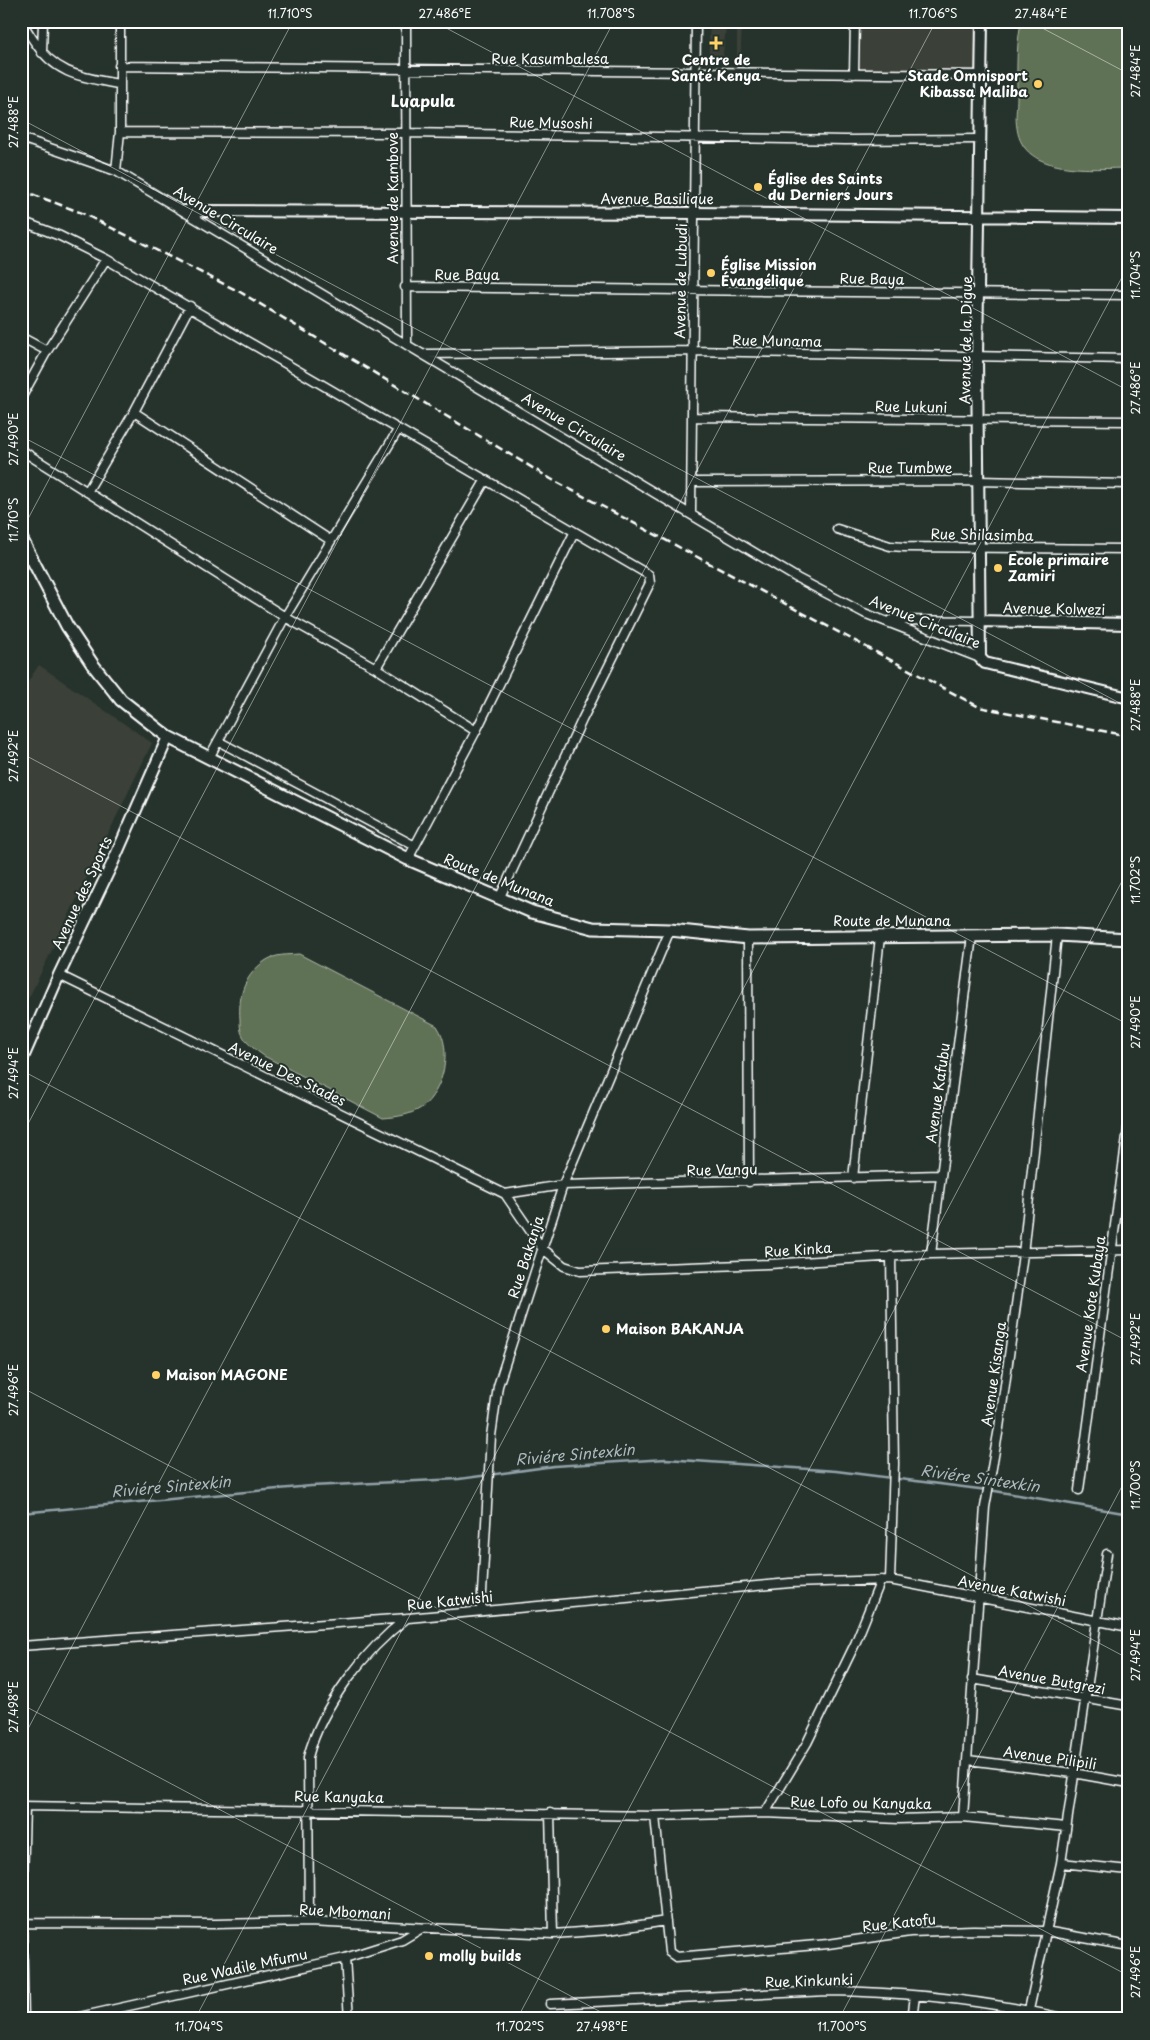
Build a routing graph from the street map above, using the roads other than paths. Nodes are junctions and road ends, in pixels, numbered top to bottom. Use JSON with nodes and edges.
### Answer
{"nodes":[{"id":1,"x":22,"y":21,"type":"edge"},
{"id":2,"x":44,"y":21,"type":"edge"},
{"id":3,"x":120,"y":21,"type":"edge"},
{"id":4,"x":406,"y":21,"type":"edge"},
{"id":5,"x":696,"y":21,"type":"edge"},
{"id":6,"x":855,"y":21,"type":"edge"},
{"id":7,"x":982,"y":21,"type":"edge"},
{"id":8,"x":42,"y":53,"type":"junction"},
{"id":9,"x":119,"y":66,"type":"junction"},
{"id":10,"x":405,"y":70,"type":"junction"},
{"id":11,"x":695,"y":72,"type":"junction"},
{"id":12,"x":854,"y":74,"type":"junction"},
{"id":13,"x":982,"y":75,"type":"junction"},
{"id":14,"x":118,"y":84,"type":"junction"},
{"id":15,"x":120,"y":132,"type":"junction"},
{"id":16,"x":406,"y":133,"type":"junction"},
{"id":17,"x":21,"y":138,"type":"edge"},
{"id":18,"x":696,"y":139,"type":"junction"},
{"id":19,"x":981,"y":139,"type":"junction"},
{"id":20,"x":116,"y":171,"type":"junction"},
{"id":21,"x":185,"y":211,"type":"junction"},
{"id":22,"x":695,"y":212,"type":"junction"},
{"id":23,"x":405,"y":213,"type":"junction"},
{"id":24,"x":981,"y":216,"type":"junction"},
{"id":25,"x":1129,"y":218,"type":"edge"},
{"id":26,"x":21,"y":221,"type":"edge"},
{"id":27,"x":106,"y":259,"type":"junction"},
{"id":28,"x":405,"y":288,"type":"junction"},
{"id":29,"x":694,"y":289,"type":"junction"},
{"id":30,"x":980,"y":293,"type":"junction"},
{"id":31,"x":1129,"y":296,"type":"edge"},
{"id":32,"x":190,"y":306,"type":"junction"},
{"id":33,"x":21,"y":337,"type":"edge"},
{"id":34,"x":407,"y":345,"type":"junction"},
{"id":35,"x":47,"y":351,"type":"junction"},
{"id":36,"x":692,"y":352,"type":"junction"},
{"id":37,"x":424,"y":354,"type":"junction"},
{"id":38,"x":977,"y":357,"type":"junction"},
{"id":39,"x":1129,"y":359,"type":"edge"},
{"id":40,"x":21,"y":398,"type":"edge"},
{"id":41,"x":134,"y":412,"type":"junction"},
{"id":42,"x":693,"y":417,"type":"junction"},
{"id":43,"x":979,"y":420,"type":"junction"},
{"id":44,"x":1129,"y":421,"type":"edge"},
{"id":45,"x":398,"y":430,"type":"junction"},
{"id":46,"x":21,"y":450,"type":"edge"},
{"id":47,"x":978,"y":480,"type":"junction"},
{"id":48,"x":485,"y":481,"type":"junction"},
{"id":49,"x":692,"y":482,"type":"junction"},
{"id":50,"x":1129,"y":484,"type":"edge"},
{"id":51,"x":87,"y":492,"type":"junction"},
{"id":52,"x":691,"y":512,"type":"junction"},
{"id":53,"x":837,"y":529,"type":"dead end"},
{"id":54,"x":574,"y":533,"type":"junction"},
{"id":55,"x":21,"y":538,"type":"edge"},
{"id":56,"x":330,"y":540,"type":"junction"},
{"id":57,"x":979,"y":548,"type":"junction"},
{"id":58,"x":1129,"y":549,"type":"edge"},
{"id":59,"x":286,"y":617,"type":"junction"},
{"id":60,"x":886,"y":620,"type":"junction"},
{"id":61,"x":979,"y":621,"type":"junction"},
{"id":62,"x":1129,"y":624,"type":"edge"},
{"id":63,"x":980,"y":658,"type":"junction"},
{"id":64,"x":376,"y":668,"type":"junction"},
{"id":65,"x":1129,"y":698,"type":"edge"},
{"id":66,"x":476,"y":731,"type":"junction"},
{"id":67,"x":168,"y":737,"type":"junction"},
{"id":68,"x":218,"y":741,"type":"junction"},
{"id":69,"x":209,"y":758,"type":"junction"},
{"id":70,"x":415,"y":846,"type":"junction"},
{"id":71,"x":408,"y":859,"type":"junction"},
{"id":72,"x":499,"y":899,"type":"junction"},
{"id":73,"x":670,"y":930,"type":"junction"},
{"id":74,"x":1058,"y":935,"type":"junction"},
{"id":75,"x":880,"y":936,"type":"junction"},
{"id":76,"x":972,"y":936,"type":"junction"},
{"id":77,"x":748,"y":938,"type":"junction"},
{"id":78,"x":1129,"y":939,"type":"edge"},
{"id":79,"x":58,"y":975,"type":"junction"},
{"id":80,"x":21,"y":1062,"type":"edge"},
{"id":81,"x":1129,"y":1122,"type":"edge"},
{"id":82,"x":940,"y":1176,"type":"junction"},
{"id":83,"x":853,"y":1178,"type":"junction"},
{"id":84,"x":749,"y":1182,"type":"junction"},
{"id":85,"x":563,"y":1185,"type":"junction"},
{"id":86,"x":505,"y":1194,"type":"junction"},
{"id":87,"x":542,"y":1248,"type":"junction"},
{"id":88,"x":1129,"y":1250,"type":"edge"},
{"id":89,"x":1110,"y":1251,"type":"junction"},
{"id":90,"x":931,"y":1254,"type":"junction"},
{"id":91,"x":1023,"y":1254,"type":"junction"},
{"id":92,"x":891,"y":1256,"type":"junction"},
{"id":93,"x":1079,"y":1490,"type":"dead end"},
{"id":94,"x":1106,"y":1554,"type":"dead end"},
{"id":95,"x":881,"y":1580,"type":"junction"},
{"id":96,"x":890,"y":1580,"type":"junction"},
{"id":97,"x":977,"y":1598,"type":"junction"},
{"id":98,"x":481,"y":1610,"type":"junction"},
{"id":99,"x":408,"y":1618,"type":"junction"},
{"id":100,"x":1097,"y":1621,"type":"junction"},
{"id":101,"x":1129,"y":1627,"type":"edge"},
{"id":102,"x":21,"y":1646,"type":"edge"},
{"id":103,"x":972,"y":1679,"type":"junction"},
{"id":104,"x":1086,"y":1698,"type":"junction"},
{"id":105,"x":1129,"y":1706,"type":"edge"},
{"id":106,"x":968,"y":1760,"type":"junction"},
{"id":107,"x":1073,"y":1773,"type":"junction"},
{"id":108,"x":1129,"y":1783,"type":"edge"},
{"id":109,"x":23,"y":1806,"type":"edge"},
{"id":110,"x":309,"y":1809,"type":"junction"},
{"id":111,"x":550,"y":1813,"type":"junction"},
{"id":112,"x":765,"y":1813,"type":"junction"},
{"id":113,"x":655,"y":1816,"type":"junction"},
{"id":114,"x":963,"y":1817,"type":"junction"},
{"id":115,"x":1066,"y":1827,"type":"junction"},
{"id":116,"x":1061,"y":1863,"type":"junction"},
{"id":117,"x":1129,"y":1870,"type":"edge"},
{"id":118,"x":666,"y":1921,"type":"junction"},
{"id":119,"x":309,"y":1922,"type":"junction"},
{"id":120,"x":22,"y":1923,"type":"edge"},
{"id":121,"x":422,"y":1928,"type":"junction"},
{"id":122,"x":1045,"y":1931,"type":"junction"},
{"id":123,"x":553,"y":1934,"type":"junction"},
{"id":124,"x":1129,"y":1946,"type":"edge"},
{"id":125,"x":346,"y":1958,"type":"junction"},
{"id":126,"x":915,"y":1996,"type":"junction"},
{"id":127,"x":550,"y":2004,"type":"dead end"},
{"id":128,"x":1028,"y":2010,"type":"junction"},
{"id":129,"x":24,"y":2019,"type":"edge"},
{"id":130,"x":70,"y":2019,"type":"edge"},
{"id":131,"x":350,"y":2019,"type":"edge"},
{"id":132,"x":912,"y":2019,"type":"edge"},
{"id":133,"x":1026,"y":2019,"type":"edge"},
{"id":134,"x":1067,"y":2019,"type":"edge"}],
"edges":[{"from":1,"to":8,"type":"street"},
{"from":2,"to":8,"type":"street"},
{"from":3,"to":9,"type":"street"},
{"from":4,"to":10,"type":"street","name":"Avenue de Kambove"},
{"from":5,"to":11,"type":"street","name":"Avenue de Lubudi"},
{"from":6,"to":12,"type":"street"},
{"from":7,"to":13,"type":"street","name":"Avenue de la Digue"},
{"from":8,"to":14,"type":"street"},
{"from":9,"to":10,"type":"street","name":"Rue Kasumbalesa"},
{"from":9,"to":14,"type":"street"},
{"from":10,"to":11,"type":"street","name":"Rue Kasumbalesa"},
{"from":10,"to":16,"type":"street","name":"Avenue de Kambove"},
{"from":11,"to":12,"type":"street","name":"Rue Kasumbalesa"},
{"from":11,"to":18,"type":"street","name":"Avenue de Lubudi"},
{"from":12,"to":13,"type":"street","name":"Rue Kasumbalesa"},
{"from":13,"to":19,"type":"street","name":"Avenue de la Digue"},
{"from":14,"to":15,"type":"street"},
{"from":15,"to":16,"type":"street","name":"Rue Musoshi"},
{"from":15,"to":20,"type":"street"},
{"from":16,"to":18,"type":"street","name":"Rue Musoshi"},
{"from":16,"to":23,"type":"street","name":"Avenue de Kambove"},
{"from":17,"to":20,"type":"street","name":"Avenue Circulaire"},
{"from":18,"to":19,"type":"street","name":"Rue Musoshi"},
{"from":18,"to":22,"type":"street","name":"Avenue de Lubudi"},
{"from":19,"to":24,"type":"street","name":"Avenue de la Digue"},
{"from":20,"to":21,"type":"street","name":"Avenue Circulaire"},
{"from":21,"to":23,"type":"street","name":"Avenue Basilique"},
{"from":21,"to":34,"type":"street","name":"Avenue Circulaire"},
{"from":22,"to":23,"type":"street","name":"Avenue Basilique"},
{"from":22,"to":24,"type":"street","name":"Avenue Basilique"},
{"from":22,"to":29,"type":"street","name":"Avenue de Lubudi"},
{"from":23,"to":28,"type":"street","name":"Avenue de Kambove"},
{"from":24,"to":25,"type":"street","name":"Avenue Basilique"},
{"from":24,"to":30,"type":"street","name":"Avenue de la Digue"},
{"from":26,"to":27,"type":"street"},
{"from":27,"to":32,"type":"street"},
{"from":27,"to":35,"type":"street"},
{"from":28,"to":29,"type":"street","name":"Rue Baya"},
{"from":28,"to":34,"type":"street","name":"Avenue de Kambove"},
{"from":29,"to":30,"type":"street","name":"Rue Baya"},
{"from":29,"to":36,"type":"street","name":"Avenue de Lubudi"},
{"from":30,"to":31,"type":"street","name":"Rue Baya"},
{"from":30,"to":38,"type":"street","name":"Avenue de la Digue"},
{"from":32,"to":41,"type":"street"},
{"from":32,"to":45,"type":"street"},
{"from":33,"to":35,"type":"street"},
{"from":34,"to":37,"type":"street","name":"Avenue Circulaire"},
{"from":35,"to":40,"type":"street"},
{"from":36,"to":37,"type":"street","name":"Rue Munama"},
{"from":36,"to":38,"type":"street","name":"Rue Munama"},
{"from":36,"to":42,"type":"street","name":"Avenue de Lubudi"},
{"from":37,"to":52,"type":"street","name":"Avenue Circulaire"},
{"from":38,"to":39,"type":"street","name":"Rue Munama"},
{"from":38,"to":43,"type":"street","name":"Avenue de la Digue"},
{"from":41,"to":51,"type":"street"},
{"from":41,"to":56,"type":"street"},
{"from":42,"to":43,"type":"street","name":"Rue Lukuni"},
{"from":42,"to":49,"type":"street","name":"Avenue de Lubudi"},
{"from":43,"to":44,"type":"street","name":"Rue Lukuni"},
{"from":43,"to":47,"type":"street","name":"Avenue de la Digue"},
{"from":45,"to":48,"type":"street"},
{"from":45,"to":56,"type":"street"},
{"from":46,"to":51,"type":"street"},
{"from":47,"to":49,"type":"street","name":"Rue Tumbwe"},
{"from":47,"to":50,"type":"street","name":"Rue Tumbwe"},
{"from":47,"to":57,"type":"street","name":"Avenue de la Digue"},
{"from":48,"to":54,"type":"street"},
{"from":48,"to":64,"type":"street"},
{"from":49,"to":52,"type":"street","name":"Avenue de Lubudi"},
{"from":51,"to":59,"type":"street"},
{"from":52,"to":60,"type":"street","name":"Avenue Circulaire"},
{"from":53,"to":57,"type":"street","name":"Rue Shilasimba"},
{"from":54,"to":66,"type":"street"},
{"from":54,"to":72,"type":"street"},
{"from":55,"to":67,"type":"main road","name":"Route de Munana"},
{"from":56,"to":59,"type":"street"},
{"from":57,"to":58,"type":"street","name":"Rue Shilasimba"},
{"from":57,"to":61,"type":"street","name":"Avenue de la Digue"},
{"from":59,"to":64,"type":"street"},
{"from":59,"to":68,"type":"street"},
{"from":60,"to":61,"type":"street"},
{"from":60,"to":63,"type":"street","name":"Avenue Circulaire"},
{"from":61,"to":62,"type":"street","name":"Avenue Kolwezi"},
{"from":61,"to":63,"type":"street","name":"Avenue de la Digue"},
{"from":63,"to":65,"type":"street","name":"Avenue Circulaire"},
{"from":64,"to":66,"type":"street"},
{"from":66,"to":70,"type":"street"},
{"from":67,"to":69,"type":"main road","name":"Route de Munana"},
{"from":67,"to":79,"type":"street","name":"Avenue des Sports"},
{"from":68,"to":69,"type":"street"},
{"from":68,"to":70,"type":"street"},
{"from":69,"to":71,"type":"main road","name":"Route de Munana"},
{"from":70,"to":71,"type":"street"},
{"from":71,"to":72,"type":"main road","name":"Route de Munana"},
{"from":72,"to":73,"type":"main road","name":"Route de Munana"},
{"from":73,"to":77,"type":"main road","name":"Route de Munana"},
{"from":73,"to":85,"type":"street","name":"Rue Bakanja"},
{"from":74,"to":76,"type":"main road","name":"Route de Munana"},
{"from":74,"to":78,"type":"main road","name":"Route de Munana"},
{"from":74,"to":91,"type":"street","name":"Avenue Kisanga"},
{"from":75,"to":76,"type":"main road","name":"Route de Munana"},
{"from":75,"to":77,"type":"main road","name":"Route de Munana"},
{"from":75,"to":83,"type":"street"},
{"from":76,"to":82,"type":"street","name":"Avenue Kafubu"},
{"from":77,"to":84,"type":"street"},
{"from":79,"to":80,"type":"street","name":"Avenue des Sports"},
{"from":79,"to":86,"type":"street","name":"Avenue Des Stades"},
{"from":81,"to":89,"type":"street","name":"Avenue Kote Kubaya"},
{"from":82,"to":83,"type":"street","name":"Rue Vangu"},
{"from":82,"to":90,"type":"street","name":"Avenue Kafubu"},
{"from":83,"to":84,"type":"street","name":"Rue Vangu"},
{"from":84,"to":85,"type":"street","name":"Rue Vangu"},
{"from":85,"to":86,"type":"street","name":"Rue Vangu"},
{"from":85,"to":87,"type":"street","name":"Rue Bakanja"},
{"from":86,"to":87,"type":"street","name":"Rue Kinka"},
{"from":87,"to":92,"type":"street","name":"Rue Kinka"},
{"from":87,"to":98,"type":"street","name":"Rue Bakanja"},
{"from":88,"to":89,"type":"street","name":"Rue Kinka"},
{"from":89,"to":91,"type":"street","name":"Rue Kinka"},
{"from":89,"to":93,"type":"street","name":"Avenue Kote Kubaya"},
{"from":90,"to":91,"type":"street","name":"Rue Kinka"},
{"from":90,"to":92,"type":"street","name":"Rue Kinka"},
{"from":91,"to":97,"type":"street","name":"Avenue Kisanga"},
{"from":92,"to":96,"type":"street"},
{"from":94,"to":100,"type":"street"},
{"from":95,"to":96,"type":"street","name":"Avenue Katwishi"},
{"from":95,"to":98,"type":"street","name":"Rue Katwishi"},
{"from":95,"to":112,"type":"street"},
{"from":96,"to":97,"type":"street","name":"Avenue Katwishi"},
{"from":97,"to":100,"type":"street","name":"Avenue Katwishi"},
{"from":97,"to":103,"type":"street","name":"Avenue Kisanga"},
{"from":98,"to":99,"type":"street","name":"Rue Katwishi"},
{"from":99,"to":102,"type":"street","name":"Rue Katwishi"},
{"from":99,"to":110,"type":"street"},
{"from":100,"to":101,"type":"street","name":"Avenue Katwishi"},
{"from":100,"to":104,"type":"street"},
{"from":103,"to":104,"type":"street","name":"Avenue Butgrezi"},
{"from":103,"to":106,"type":"street","name":"Avenue Kisanga"},
{"from":104,"to":105,"type":"street","name":"Avenue Butgrezi"},
{"from":104,"to":107,"type":"street"},
{"from":106,"to":107,"type":"street","name":"Avenue Pilipili"},
{"from":106,"to":114,"type":"street","name":"Avenue Kisanga"},
{"from":107,"to":108,"type":"street","name":"Avenue Pilipili"},
{"from":107,"to":115,"type":"street"},
{"from":109,"to":110,"type":"street","name":"Rue Kanyaka"},
{"from":109,"to":120,"type":"street"},
{"from":110,"to":111,"type":"street","name":"Rue Kanyaka"},
{"from":110,"to":119,"type":"street"},
{"from":111,"to":113,"type":"street","name":"Rue Kanyaka"},
{"from":111,"to":123,"type":"street"},
{"from":112,"to":113,"type":"street","name":"Rue Lofo ou Kanyaka"},
{"from":112,"to":114,"type":"street","name":"Rue Lofo ou Kanyaka"},
{"from":113,"to":118,"type":"street"},
{"from":114,"to":115,"type":"street","name":"Rue Lofo ou Kanyaka"},
{"from":115,"to":116,"type":"street"},
{"from":116,"to":117,"type":"street"},
{"from":116,"to":122,"type":"street"},
{"from":118,"to":122,"type":"street","name":"Rue Katofu"},
{"from":118,"to":123,"type":"street","name":"Rue Mbomani"},
{"from":119,"to":120,"type":"street","name":"Rue Mbomani"},
{"from":119,"to":121,"type":"street","name":"Rue Mbomani"},
{"from":120,"to":129,"type":"street"},
{"from":121,"to":123,"type":"street","name":"Rue Mbomani"},
{"from":121,"to":125,"type":"street","name":"Rue Wadile Mfumu"},
{"from":122,"to":124,"type":"street","name":"Rue Katofu"},
{"from":122,"to":128,"type":"street"},
{"from":125,"to":130,"type":"street","name":"Rue Wadile Mfumu"},
{"from":125,"to":131,"type":"street"},
{"from":126,"to":127,"type":"street","name":"Rue Kinkunki"},
{"from":126,"to":128,"type":"street","name":"Rue Kinkunki"},
{"from":126,"to":132,"type":"street"},
{"from":128,"to":133,"type":"street"},
{"from":128,"to":134,"type":"street","name":"Rue Kinkunki"}]}
